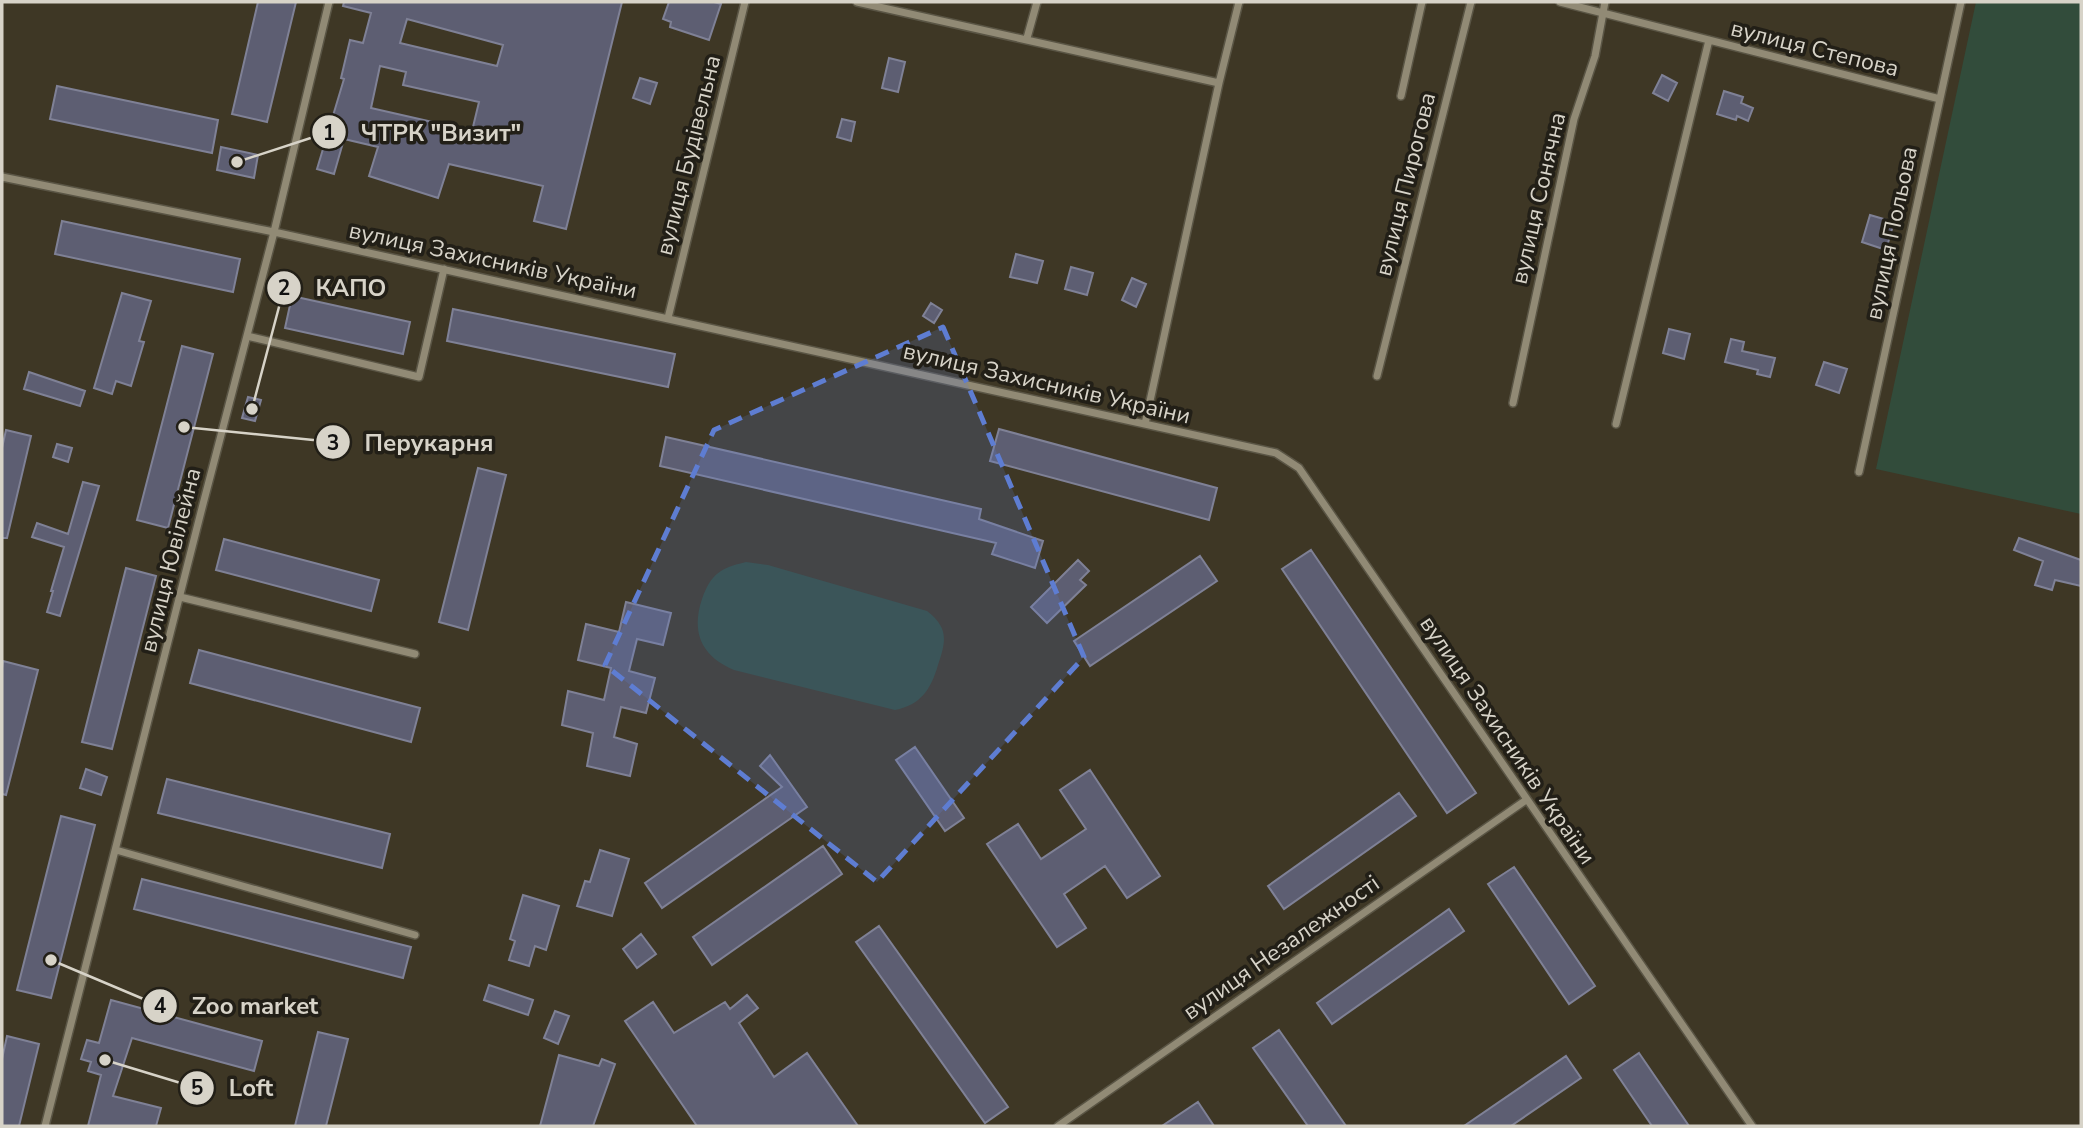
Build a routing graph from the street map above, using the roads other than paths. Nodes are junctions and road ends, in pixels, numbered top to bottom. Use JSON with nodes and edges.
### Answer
{"nodes":[{"id":1,"x":330,"y":2,"type":"edge"},
{"id":2,"x":746,"y":2,"type":"edge"},
{"id":3,"x":857,"y":2,"type":"edge"},
{"id":4,"x":1037,"y":2,"type":"edge"},
{"id":5,"x":1239,"y":2,"type":"edge"},
{"id":6,"x":1422,"y":2,"type":"edge"},
{"id":7,"x":1471,"y":2,"type":"edge"},
{"id":8,"x":1560,"y":2,"type":"edge"},
{"id":9,"x":1605,"y":2,"type":"edge"},
{"id":10,"x":1961,"y":2,"type":"edge"},
{"id":11,"x":1602,"y":13,"type":"junction"},
{"id":12,"x":1027,"y":38,"type":"junction"},
{"id":13,"x":1709,"y":40,"type":"junction"},
{"id":14,"x":1219,"y":83,"type":"junction"},
{"id":15,"x":1401,"y":96,"type":"dead end"},
{"id":16,"x":1940,"y":99,"type":"junction"},
{"id":17,"x":2,"y":177,"type":"edge"},
{"id":18,"x":274,"y":232,"type":"junction"},
{"id":19,"x":444,"y":269,"type":"junction"},
{"id":20,"x":668,"y":318,"type":"junction"},
{"id":21,"x":247,"y":336,"type":"junction"},
{"id":22,"x":1377,"y":376,"type":"dead end"},
{"id":23,"x":1513,"y":403,"type":"dead end"},
{"id":24,"x":1145,"y":424,"type":"junction"},
{"id":25,"x":1616,"y":424,"type":"dead end"},
{"id":26,"x":1859,"y":472,"type":"dead end"},
{"id":27,"x":180,"y":597,"type":"junction"},
{"id":28,"x":415,"y":654,"type":"dead end"},
{"id":29,"x":1526,"y":800,"type":"junction"},
{"id":30,"x":116,"y":850,"type":"junction"},
{"id":31,"x":415,"y":935,"type":"dead end"},
{"id":32,"x":45,"y":1126,"type":"edge"},
{"id":33,"x":1058,"y":1126,"type":"edge"},
{"id":34,"x":1752,"y":1126,"type":"edge"}],
"edges":[{"from":1,"to":18,"type":"street","name":"вулиця Ювілейна"},
{"from":2,"to":20,"type":"street","name":"вулиця Будівельна"},
{"from":3,"to":12,"type":"street"},
{"from":4,"to":12,"type":"street"},
{"from":5,"to":14,"type":"street"},
{"from":6,"to":15,"type":"street"},
{"from":7,"to":22,"type":"street","name":"вулиця Пирогова"},
{"from":8,"to":11,"type":"street","name":"вулиця Степова"},
{"from":9,"to":11,"type":"street","name":"вулиця Сонячна"},
{"from":10,"to":16,"type":"street","name":"вулиця Польова"},
{"from":11,"to":13,"type":"street","name":"вулиця Степова"},
{"from":11,"to":23,"type":"street","name":"вулиця Сонячна"},
{"from":12,"to":14,"type":"street"},
{"from":13,"to":16,"type":"street","name":"вулиця Степова"},
{"from":13,"to":25,"type":"street"},
{"from":14,"to":24,"type":"street"},
{"from":16,"to":26,"type":"street","name":"вулиця Польова"},
{"from":17,"to":18,"type":"street","name":"вулиця Захисників України"},
{"from":18,"to":19,"type":"street","name":"вулиця Захисників України"},
{"from":18,"to":21,"type":"street","name":"вулиця Ювілейна"},
{"from":19,"to":20,"type":"street","name":"вулиця Захисників України"},
{"from":19,"to":21,"type":"street"},
{"from":20,"to":24,"type":"street","name":"вулиця Захисників України"},
{"from":21,"to":27,"type":"street","name":"вулиця Ювілейна"},
{"from":24,"to":29,"type":"street","name":"вулиця Захисників України"},
{"from":27,"to":28,"type":"street"},
{"from":27,"to":30,"type":"street","name":"вулиця Ювілейна"},
{"from":29,"to":33,"type":"street","name":"вулиця Незалежності"},
{"from":29,"to":34,"type":"street","name":"вулиця Захисників України"},
{"from":30,"to":31,"type":"street"},
{"from":30,"to":32,"type":"street","name":"вулиця Ювілейна"}]}
